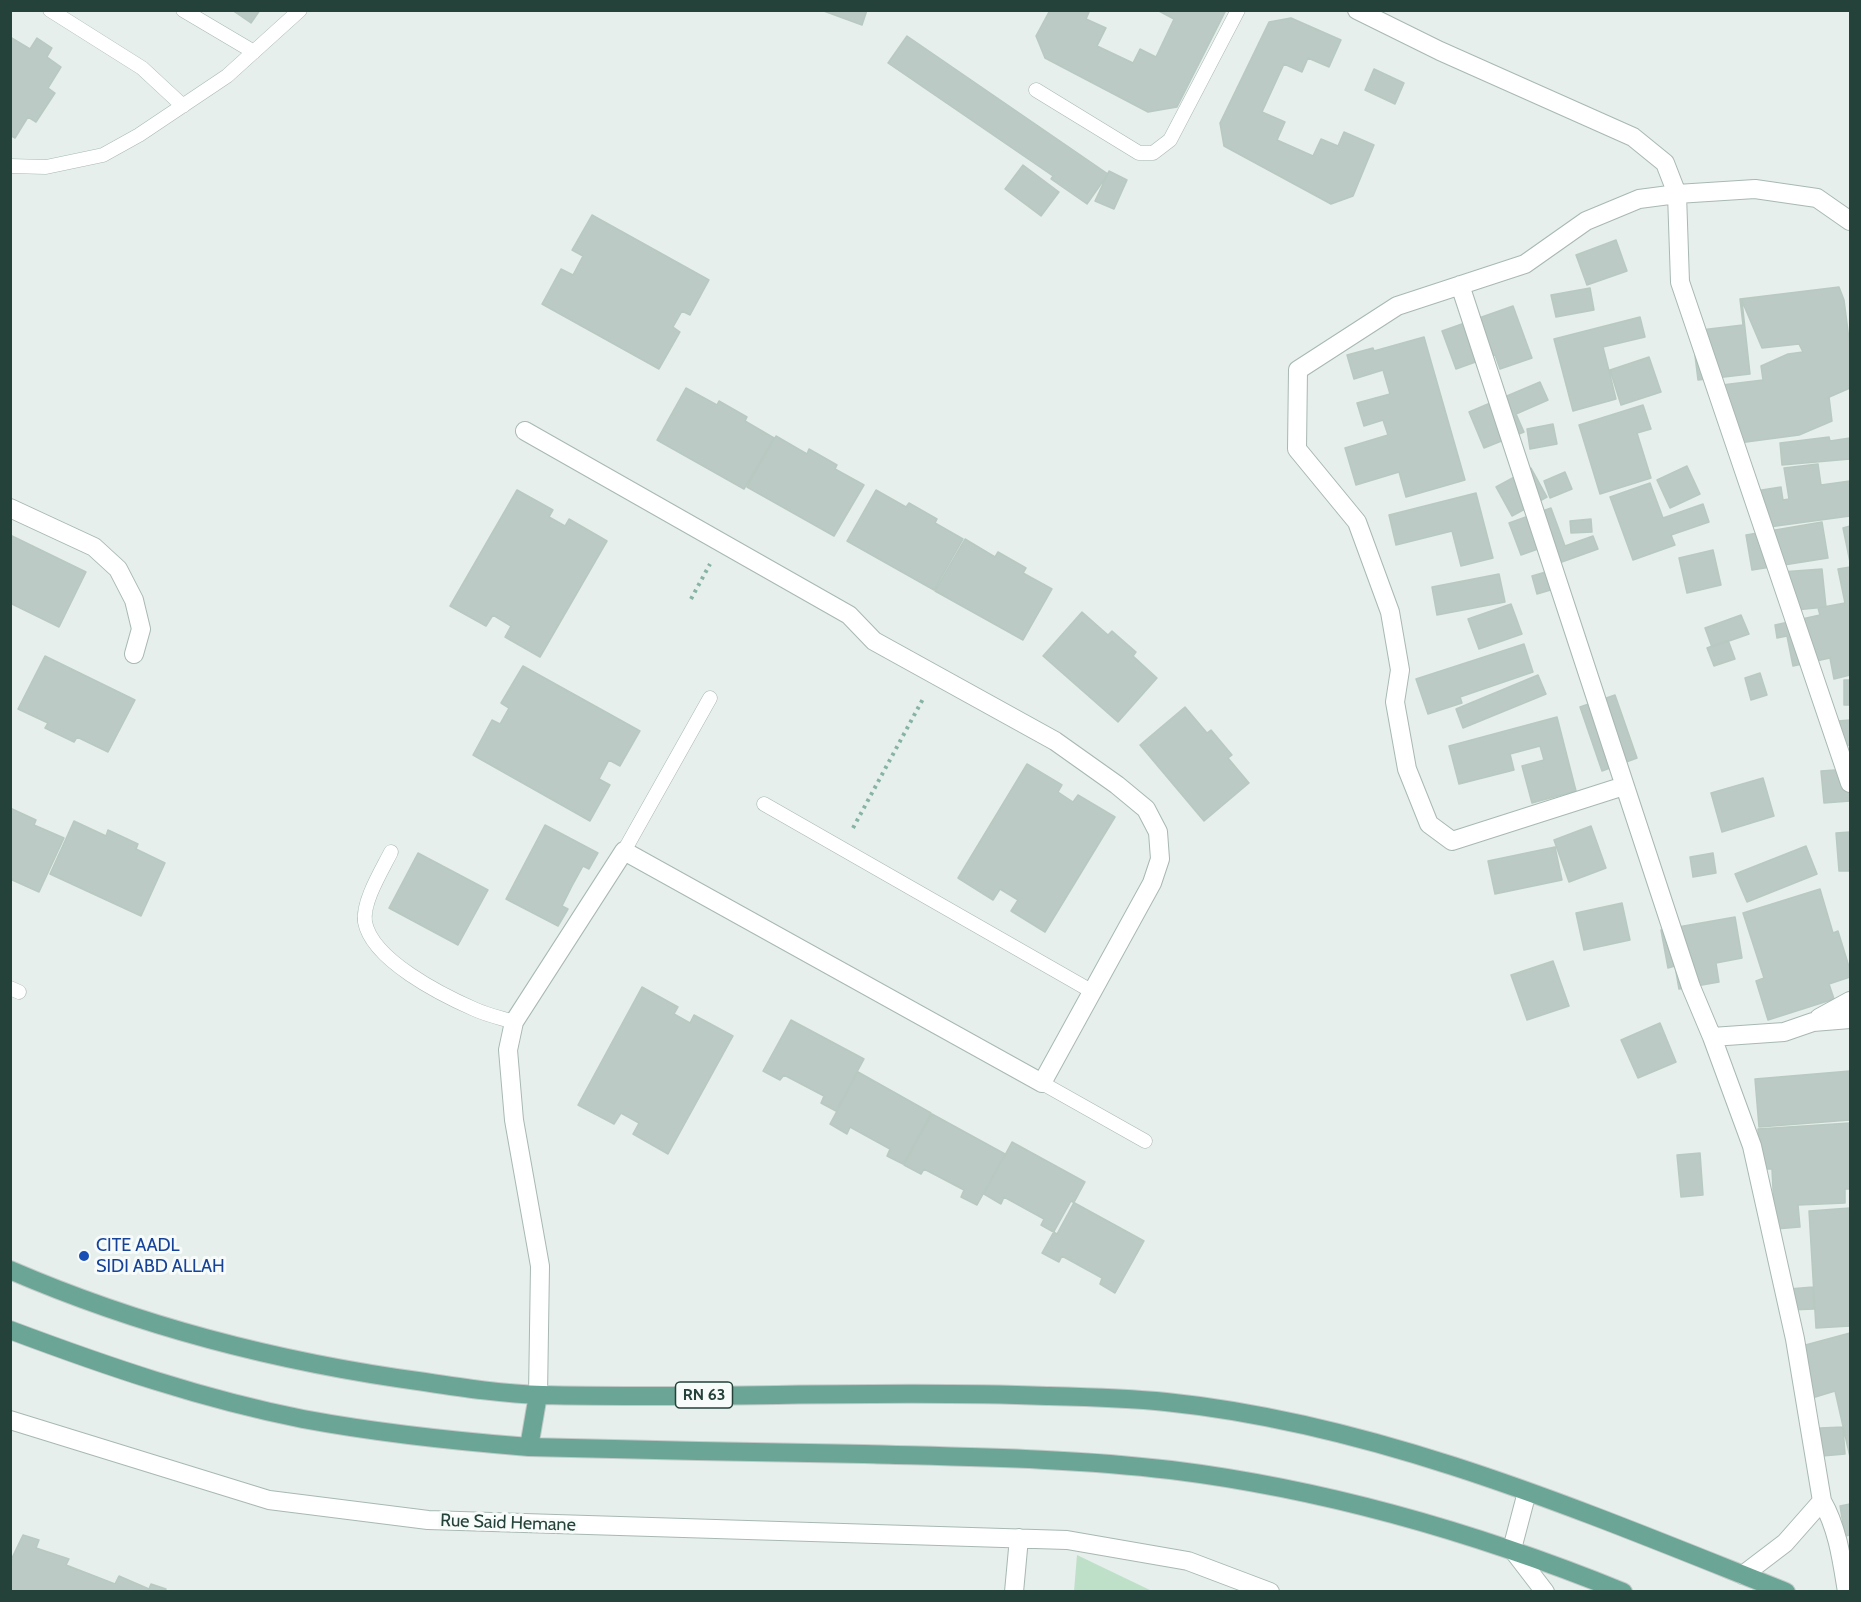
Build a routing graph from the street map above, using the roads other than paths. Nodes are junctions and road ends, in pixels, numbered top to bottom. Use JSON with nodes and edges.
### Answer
{"nodes":[{"id":1,"x":50,"y":10,"type":"edge"},
{"id":2,"x":183,"y":10,"type":"edge"},
{"id":3,"x":300,"y":10,"type":"edge"},
{"id":4,"x":1238,"y":10,"type":"edge"},
{"id":5,"x":1357,"y":10,"type":"edge"},
{"id":6,"x":254,"y":52,"type":"junction"},
{"id":7,"x":1036,"y":90,"type":"dead end"},
{"id":8,"x":183,"y":106,"type":"junction"},
{"id":9,"x":10,"y":166,"type":"edge"},
{"id":10,"x":1677,"y":194,"type":"junction"},
{"id":11,"x":1851,"y":221,"type":"edge"},
{"id":12,"x":1460,"y":285,"type":"junction"},
{"id":13,"x":525,"y":431,"type":"dead end"},
{"id":14,"x":10,"y":508,"type":"edge"},
{"id":15,"x":134,"y":654,"type":"dead end"},
{"id":16,"x":710,"y":698,"type":"dead end"},
{"id":17,"x":1851,"y":783,"type":"edge"},
{"id":18,"x":1624,"y":786,"type":"junction"},
{"id":19,"x":764,"y":804,"type":"dead end"},
{"id":20,"x":624,"y":851,"type":"junction"},
{"id":21,"x":391,"y":852,"type":"dead end"},
{"id":22,"x":1093,"y":992,"type":"junction"},
{"id":23,"x":1851,"y":1002,"type":"edge"},
{"id":24,"x":1851,"y":1019,"type":"edge"},
{"id":25,"x":514,"y":1022,"type":"junction"},
{"id":26,"x":1813,"y":1022,"type":"junction"},
{"id":27,"x":1712,"y":1037,"type":"junction"},
{"id":28,"x":1042,"y":1083,"type":"junction"},
{"id":29,"x":1146,"y":1141,"type":"dead end"},
{"id":30,"x":10,"y":1270,"type":"edge"},
{"id":31,"x":10,"y":1329,"type":"edge"},
{"id":32,"x":538,"y":1395,"type":"junction"},
{"id":33,"x":10,"y":1420,"type":"edge"},
{"id":34,"x":529,"y":1447,"type":"junction"},
{"id":35,"x":1527,"y":1492,"type":"junction"},
{"id":36,"x":1822,"y":1501,"type":"junction"},
{"id":37,"x":1019,"y":1538,"type":"junction"},
{"id":38,"x":1512,"y":1549,"type":"junction"},
{"id":39,"x":1743,"y":1575,"type":"junction"},
{"id":40,"x":1014,"y":1592,"type":"edge"},
{"id":41,"x":1270,"y":1592,"type":"edge"},
{"id":42,"x":1545,"y":1592,"type":"edge"},
{"id":43,"x":1623,"y":1592,"type":"edge"},
{"id":44,"x":1786,"y":1592,"type":"edge"},
{"id":45,"x":1847,"y":1592,"type":"edge"}],
"edges":[{"from":1,"to":8,"type":"lane"},
{"from":2,"to":6,"type":"lane"},
{"from":3,"to":6,"type":"lane"},
{"from":4,"to":7,"type":"lane"},
{"from":5,"to":10,"type":"street"},
{"from":6,"to":8,"type":"lane"},
{"from":8,"to":9,"type":"lane"},
{"from":10,"to":11,"type":"street"},
{"from":10,"to":12,"type":"street"},
{"from":10,"to":17,"type":"street"},
{"from":12,"to":18,"type":"street"},
{"from":12,"to":18,"type":"street"},
{"from":13,"to":22,"type":"street"},
{"from":14,"to":15,"type":"street"},
{"from":16,"to":20,"type":"lane"},
{"from":18,"to":27,"type":"street"},
{"from":19,"to":22,"type":"lane"},
{"from":20,"to":25,"type":"street"},
{"from":20,"to":28,"type":"street"},
{"from":21,"to":25,"type":"lane"},
{"from":22,"to":28,"type":"street"},
{"from":23,"to":26,"type":"street"},
{"from":24,"to":26,"type":"street"},
{"from":25,"to":32,"type":"street"},
{"from":26,"to":27,"type":"street"},
{"from":27,"to":36,"type":"street"},
{"from":28,"to":29,"type":"lane"},
{"from":30,"to":32,"type":"main road","number":"RN 63"},
{"from":31,"to":34,"type":"main road"},
{"from":32,"to":34,"type":"main road"},
{"from":32,"to":35,"type":"main road","number":"RN 63"},
{"from":33,"to":37,"type":"street","name":"Rue Said Hemane"},
{"from":34,"to":38,"type":"main road"},
{"from":35,"to":38,"type":"street"},
{"from":35,"to":39,"type":"main road"},
{"from":36,"to":39,"type":"street"},
{"from":36,"to":45,"type":"street"},
{"from":37,"to":40,"type":"street"},
{"from":37,"to":41,"type":"street","name":"Rue Said Hemane"},
{"from":38,"to":42,"type":"street"},
{"from":38,"to":43,"type":"main road"},
{"from":39,"to":44,"type":"main road"}]}
